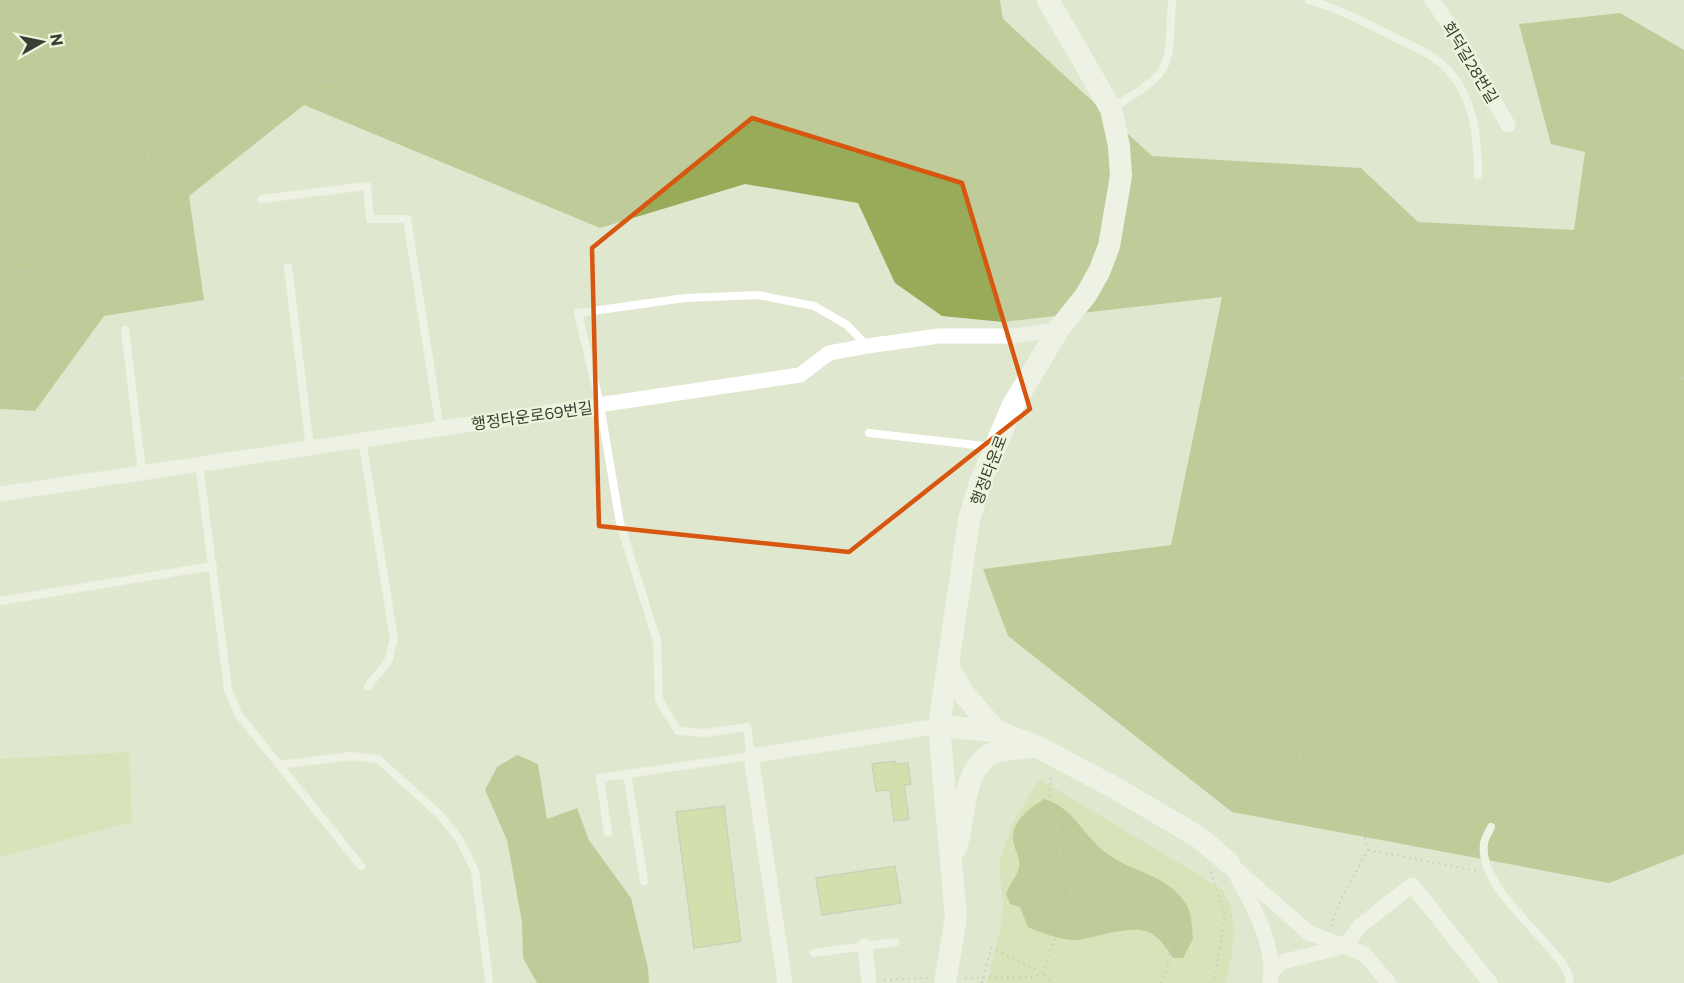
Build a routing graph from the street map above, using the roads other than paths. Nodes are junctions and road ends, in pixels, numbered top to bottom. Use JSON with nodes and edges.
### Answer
{"nodes":[{"id":1,"x":1048,"y":0,"type":"edge"},
{"id":2,"x":1172,"y":0,"type":"edge"},
{"id":3,"x":1309,"y":0,"type":"edge"},
{"id":4,"x":1432,"y":0,"type":"edge"},
{"id":5,"x":1111,"y":109,"type":"junction"},
{"id":6,"x":1508,"y":125,"type":"dead end"},
{"id":7,"x":1478,"y":175,"type":"dead end"},
{"id":8,"x":262,"y":199,"type":"dead end"},
{"id":9,"x":288,"y":267,"type":"dead end"},
{"id":10,"x":125,"y":330,"type":"dead end"},
{"id":11,"x":1058,"y":330,"type":"junction"},
{"id":12,"x":867,"y":345,"type":"junction"},
{"id":13,"x":600,"y":405,"type":"junction"},
{"id":14,"x":441,"y":429,"type":"junction"},
{"id":15,"x":869,"y":433,"type":"dead end"},
{"id":16,"x":362,"y":440,"type":"junction"},
{"id":17,"x":995,"y":447,"type":"junction"},
{"id":18,"x":310,"y":448,"type":"junction"},
{"id":19,"x":199,"y":464,"type":"junction"},
{"id":20,"x":142,"y":471,"type":"junction"},
{"id":21,"x":0,"y":494,"type":"edge"},
{"id":22,"x":213,"y":566,"type":"junction"},
{"id":23,"x":0,"y":601,"type":"edge"},
{"id":24,"x":948,"y":667,"type":"junction"},
{"id":25,"x":368,"y":686,"type":"dead end"},
{"id":26,"x":939,"y":726,"type":"junction"},
{"id":27,"x":996,"y":731,"type":"junction"},
{"id":28,"x":1044,"y":750,"type":"junction"},
{"id":29,"x":751,"y":756,"type":"junction"},
{"id":30,"x":279,"y":765,"type":"junction"},
{"id":31,"x":627,"y":774,"type":"junction"},
{"id":32,"x":1491,"y":827,"type":"dead end"},
{"id":33,"x":608,"y":833,"type":"dead end"},
{"id":34,"x":952,"y":861,"type":"junction"},
{"id":35,"x":361,"y":866,"type":"dead end"},
{"id":36,"x":1220,"y":867,"type":"junction"},
{"id":37,"x":644,"y":881,"type":"dead end"},
{"id":38,"x":895,"y":942,"type":"dead end"},
{"id":39,"x":952,"y":944,"type":"junction"},
{"id":40,"x":865,"y":946,"type":"junction"},
{"id":41,"x":1345,"y":946,"type":"junction"},
{"id":42,"x":814,"y":953,"type":"dead end"},
{"id":43,"x":1270,"y":978,"type":"edge"},
{"id":44,"x":489,"y":980,"type":"dead end"},
{"id":45,"x":785,"y":983,"type":"edge"},
{"id":46,"x":868,"y":983,"type":"edge"},
{"id":47,"x":939,"y":983,"type":"edge"},
{"id":48,"x":945,"y":983,"type":"edge"},
{"id":49,"x":959,"y":983,"type":"edge"},
{"id":50,"x":1389,"y":983,"type":"edge"},
{"id":51,"x":1490,"y":983,"type":"edge"},
{"id":52,"x":1569,"y":983,"type":"edge"}],
"edges":[{"from":1,"to":5,"type":"street","name":"행정타운로"},
{"from":2,"to":5,"type":"lane"},
{"from":3,"to":7,"type":"lane"},
{"from":4,"to":6,"type":"street","name":"회덕길28번길"},
{"from":5,"to":11,"type":"street","name":"행정타운로"},
{"from":8,"to":14,"type":"lane"},
{"from":9,"to":18,"type":"lane"},
{"from":10,"to":20,"type":"lane"},
{"from":11,"to":12,"type":"street","name":"행정타운로69번길"},
{"from":11,"to":17,"type":"street","name":"행정타운로"},
{"from":12,"to":13,"type":"street","name":"행정타운로69번길"},
{"from":12,"to":13,"type":"lane"},
{"from":13,"to":14,"type":"street","name":"행정타운로69번길"},
{"from":13,"to":29,"type":"lane"},
{"from":14,"to":16,"type":"street","name":"행정타운로69번길"},
{"from":15,"to":17,"type":"lane"},
{"from":16,"to":18,"type":"street","name":"행정타운로69번길"},
{"from":16,"to":25,"type":"lane"},
{"from":17,"to":24,"type":"street","name":"행정타운로"},
{"from":18,"to":19,"type":"street","name":"행정타운로69번길"},
{"from":19,"to":20,"type":"street","name":"행정타운로69번길"},
{"from":19,"to":22,"type":"lane"},
{"from":20,"to":21,"type":"street","name":"행정타운로69번길"},
{"from":22,"to":23,"type":"lane"},
{"from":22,"to":30,"type":"lane"},
{"from":24,"to":26,"type":"street","name":"행정타운로"},
{"from":24,"to":27,"type":"street"},
{"from":26,"to":27,"type":"street"},
{"from":26,"to":29,"type":"street"},
{"from":26,"to":34,"type":"street","name":"행정타운로"},
{"from":27,"to":28,"type":"street"},
{"from":28,"to":34,"type":"street"},
{"from":28,"to":36,"type":"street"},
{"from":29,"to":31,"type":"lane"},
{"from":29,"to":45,"type":"street"},
{"from":30,"to":35,"type":"lane"},
{"from":30,"to":44,"type":"lane"},
{"from":31,"to":33,"type":"lane"},
{"from":31,"to":37,"type":"lane"},
{"from":32,"to":52,"type":"lane"},
{"from":34,"to":39,"type":"street","name":"행정타운로"},
{"from":36,"to":41,"type":"street"},
{"from":36,"to":43,"type":"street"},
{"from":38,"to":40,"type":"lane"},
{"from":39,"to":47,"type":"street"},
{"from":39,"to":48,"type":"street","name":"행정타운로"},
{"from":39,"to":49,"type":"street"},
{"from":40,"to":42,"type":"lane"},
{"from":40,"to":46,"type":"street"},
{"from":41,"to":43,"type":"street"},
{"from":41,"to":50,"type":"street"},
{"from":41,"to":51,"type":"street"}]}
